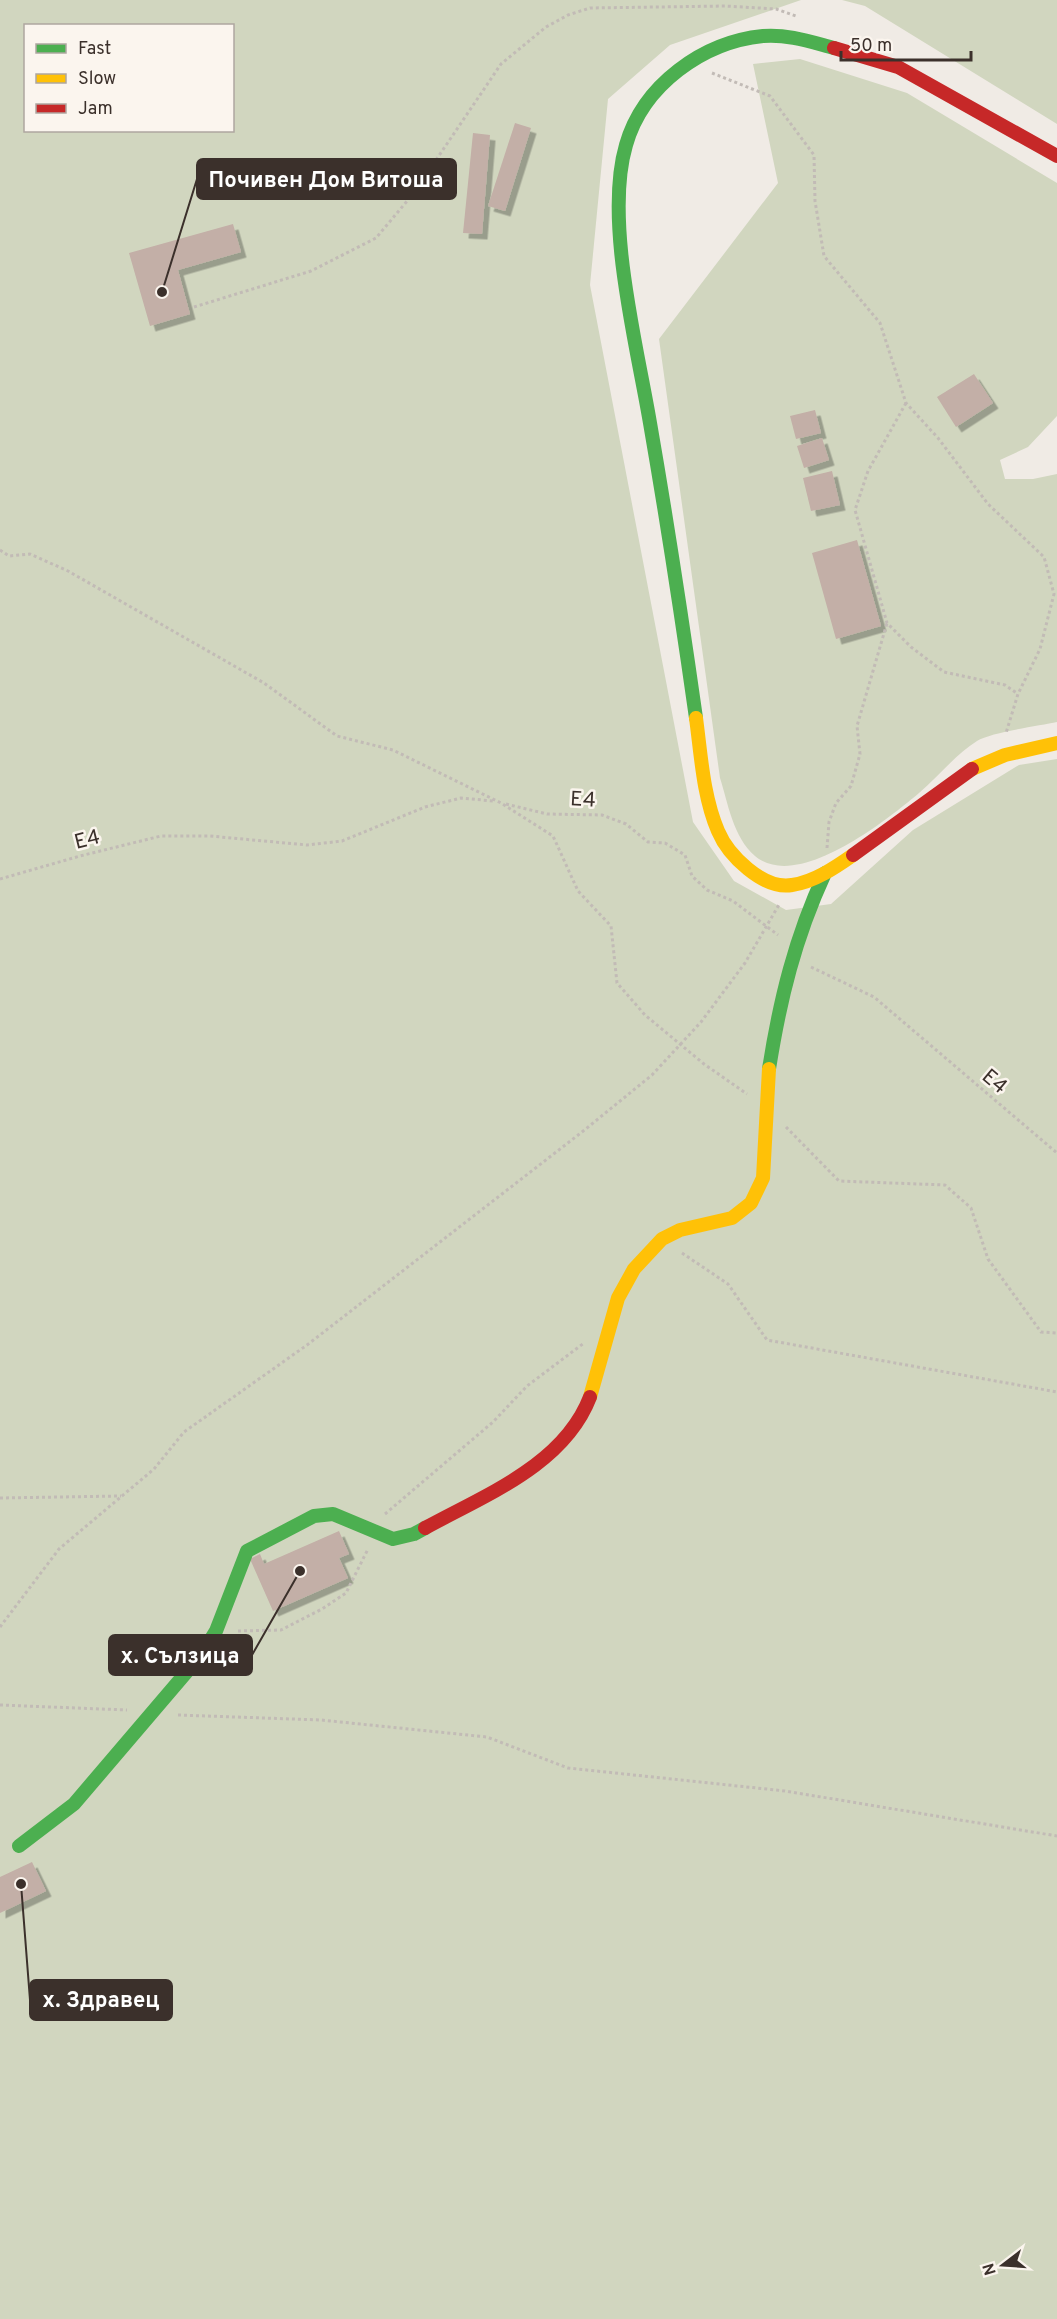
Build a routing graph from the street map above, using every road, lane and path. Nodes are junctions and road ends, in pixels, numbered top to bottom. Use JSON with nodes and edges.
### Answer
{"nodes":[{"id":1,"x":804,"y":21,"type":"dead end"},
{"id":2,"x":681,"y":66,"type":"junction"},
{"id":3,"x":1057,"y":156,"type":"edge"},
{"id":4,"x":194,"y":307,"type":"dead end"},
{"id":5,"x":906,"y":403,"type":"junction"},
{"id":6,"x":0,"y":550,"type":"edge"},
{"id":7,"x":888,"y":623,"type":"junction"},
{"id":8,"x":1018,"y":694,"type":"junction"},
{"id":9,"x":1005,"y":736,"type":"dead end"},
{"id":10,"x":1057,"y":742,"type":"edge"},
{"id":11,"x":501,"y":802,"type":"junction"},
{"id":12,"x":825,"y":873,"type":"junction"},
{"id":13,"x":0,"y":879,"type":"edge"},
{"id":14,"x":789,"y":886,"type":"junction"},
{"id":15,"x":769,"y":926,"type":"junction"},
{"id":16,"x":794,"y":951,"type":"junction"},
{"id":17,"x":766,"y":1107,"type":"junction"},
{"id":18,"x":1057,"y":1153,"type":"edge"},
{"id":19,"x":662,"y":1239,"type":"junction"},
{"id":20,"x":1057,"y":1333,"type":"edge"},
{"id":21,"x":587,"y":1339,"type":"dead end"},
{"id":22,"x":1057,"y":1392,"type":"edge"},
{"id":23,"x":122,"y":1496,"type":"junction"},
{"id":24,"x":0,"y":1498,"type":"edge"},
{"id":25,"x":373,"y":1532,"type":"junction"},
{"id":26,"x":0,"y":1627,"type":"edge"},
{"id":27,"x":216,"y":1631,"type":"junction"},
{"id":28,"x":0,"y":1705,"type":"edge"},
{"id":29,"x":149,"y":1714,"type":"junction"},
{"id":30,"x":1057,"y":1836,"type":"edge"},
{"id":31,"x":19,"y":1846,"type":"dead end"}],
"edges":[{"from":1,"to":4,"type":"path"},
{"from":2,"to":3,"type":"street"},
{"from":2,"to":5,"type":"path"},
{"from":2,"to":14,"type":"street"},
{"from":5,"to":7,"type":"path"},
{"from":5,"to":8,"type":"path"},
{"from":6,"to":11,"type":"path"},
{"from":7,"to":8,"type":"path"},
{"from":7,"to":12,"type":"path"},
{"from":8,"to":9,"type":"path"},
{"from":10,"to":12,"type":"street"},
{"from":11,"to":13,"type":"path","name":"E4"},
{"from":11,"to":15,"type":"path","name":"E4"},
{"from":11,"to":17,"type":"path"},
{"from":12,"to":14,"type":"street"},
{"from":12,"to":16,"type":"street"},
{"from":14,"to":15,"type":"path"},
{"from":15,"to":16,"type":"path","name":"E4"},
{"from":15,"to":23,"type":"path"},
{"from":16,"to":17,"type":"street"},
{"from":16,"to":18,"type":"path","name":"E4"},
{"from":17,"to":19,"type":"street"},
{"from":17,"to":20,"type":"path"},
{"from":19,"to":22,"type":"path"},
{"from":19,"to":25,"type":"street"},
{"from":21,"to":25,"type":"path"},
{"from":23,"to":24,"type":"path"},
{"from":23,"to":26,"type":"path"},
{"from":25,"to":27,"type":"path"},
{"from":25,"to":27,"type":"street"},
{"from":27,"to":29,"type":"street"},
{"from":28,"to":29,"type":"path"},
{"from":29,"to":30,"type":"path"},
{"from":29,"to":31,"type":"street"}]}
